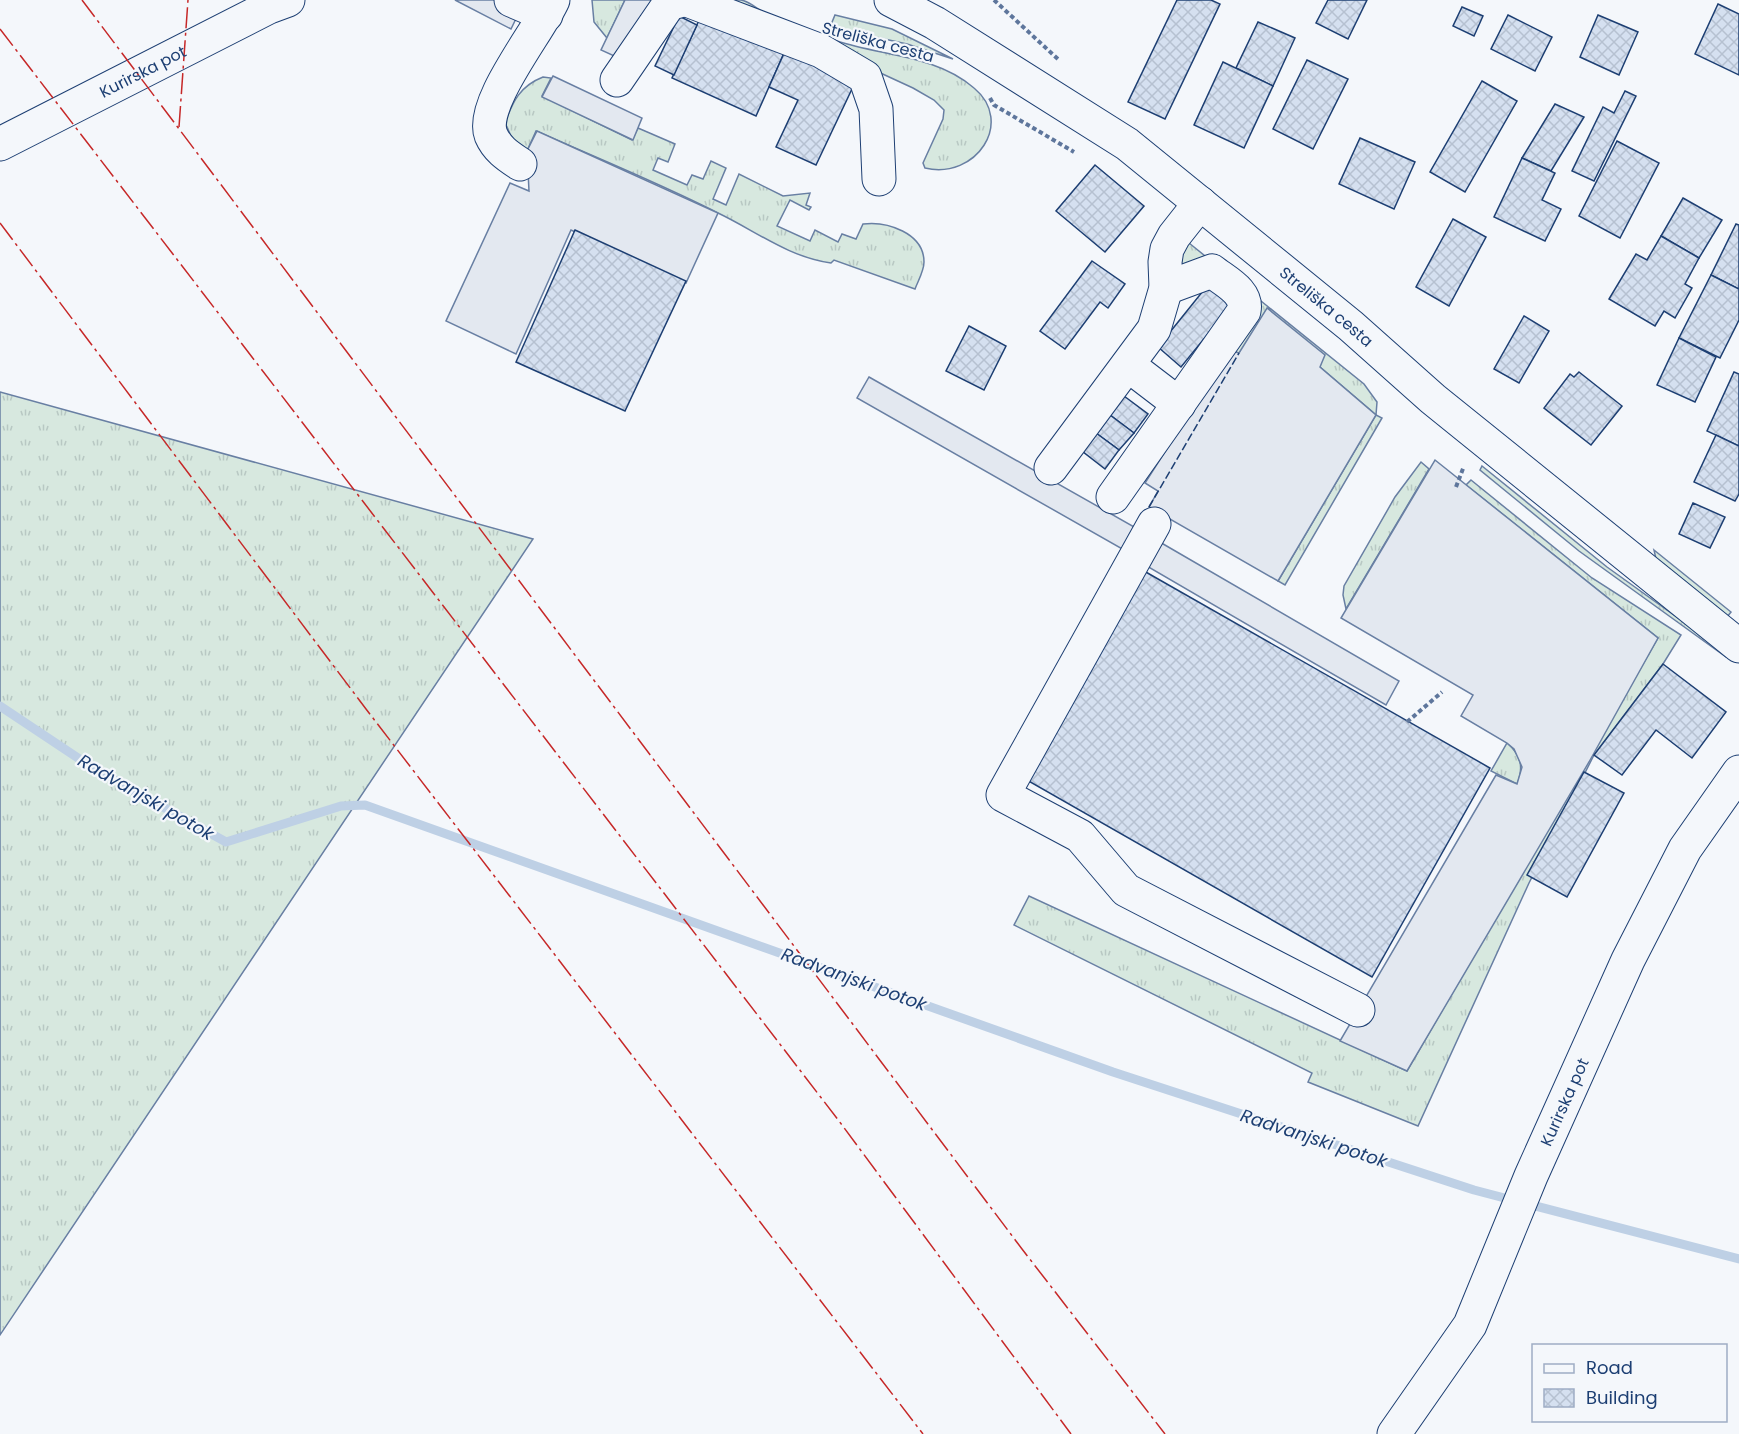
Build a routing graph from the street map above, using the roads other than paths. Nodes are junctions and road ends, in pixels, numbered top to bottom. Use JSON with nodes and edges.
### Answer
{"nodes":[{"id":1,"x":288,"y":0,"type":"edge"},
{"id":2,"x":511,"y":0,"type":"edge"},
{"id":3,"x":685,"y":0,"type":"edge"},
{"id":4,"x":891,"y":0,"type":"edge"},
{"id":5,"x":550,"y":8,"type":"edge"},
{"id":6,"x":617,"y":80,"type":"dead end"},
{"id":7,"x":0,"y":144,"type":"edge"},
{"id":8,"x":520,"y":164,"type":"dead end"},
{"id":9,"x":879,"y":179,"type":"dead end"},
{"id":10,"x":1200,"y":203,"type":"junction"},
{"id":11,"x":1166,"y":288,"type":"junction"},
{"id":12,"x":1128,"y":365,"type":"junction"},
{"id":13,"x":1179,"y":404,"type":"junction"},
{"id":14,"x":1051,"y":468,"type":"dead end"},
{"id":15,"x":1113,"y":497,"type":"dead end"},
{"id":16,"x":1155,"y":524,"type":"dead end"},
{"id":17,"x":1739,"y":646,"type":"edge"},
{"id":18,"x":1739,"y":772,"type":"edge"},
{"id":19,"x":1358,"y":1010,"type":"dead end"},
{"id":20,"x":1394,"y":1434,"type":"edge"}],
"edges":[{"from":1,"to":7,"type":"street","name":"Kurirska pot"},
{"from":2,"to":5,"type":"street"},
{"from":3,"to":6,"type":"street"},
{"from":3,"to":9,"type":"street"},
{"from":4,"to":10,"type":"street","name":"Streliška cesta"},
{"from":5,"to":8,"type":"street"},
{"from":10,"to":11,"type":"street"},
{"from":10,"to":17,"type":"street","name":"Streliška cesta"},
{"from":11,"to":12,"type":"street"},
{"from":11,"to":13,"type":"street"},
{"from":12,"to":13,"type":"street"},
{"from":12,"to":14,"type":"street"},
{"from":13,"to":15,"type":"street"},
{"from":16,"to":19,"type":"street"},
{"from":18,"to":20,"type":"street","name":"Kurirska pot"}]}
